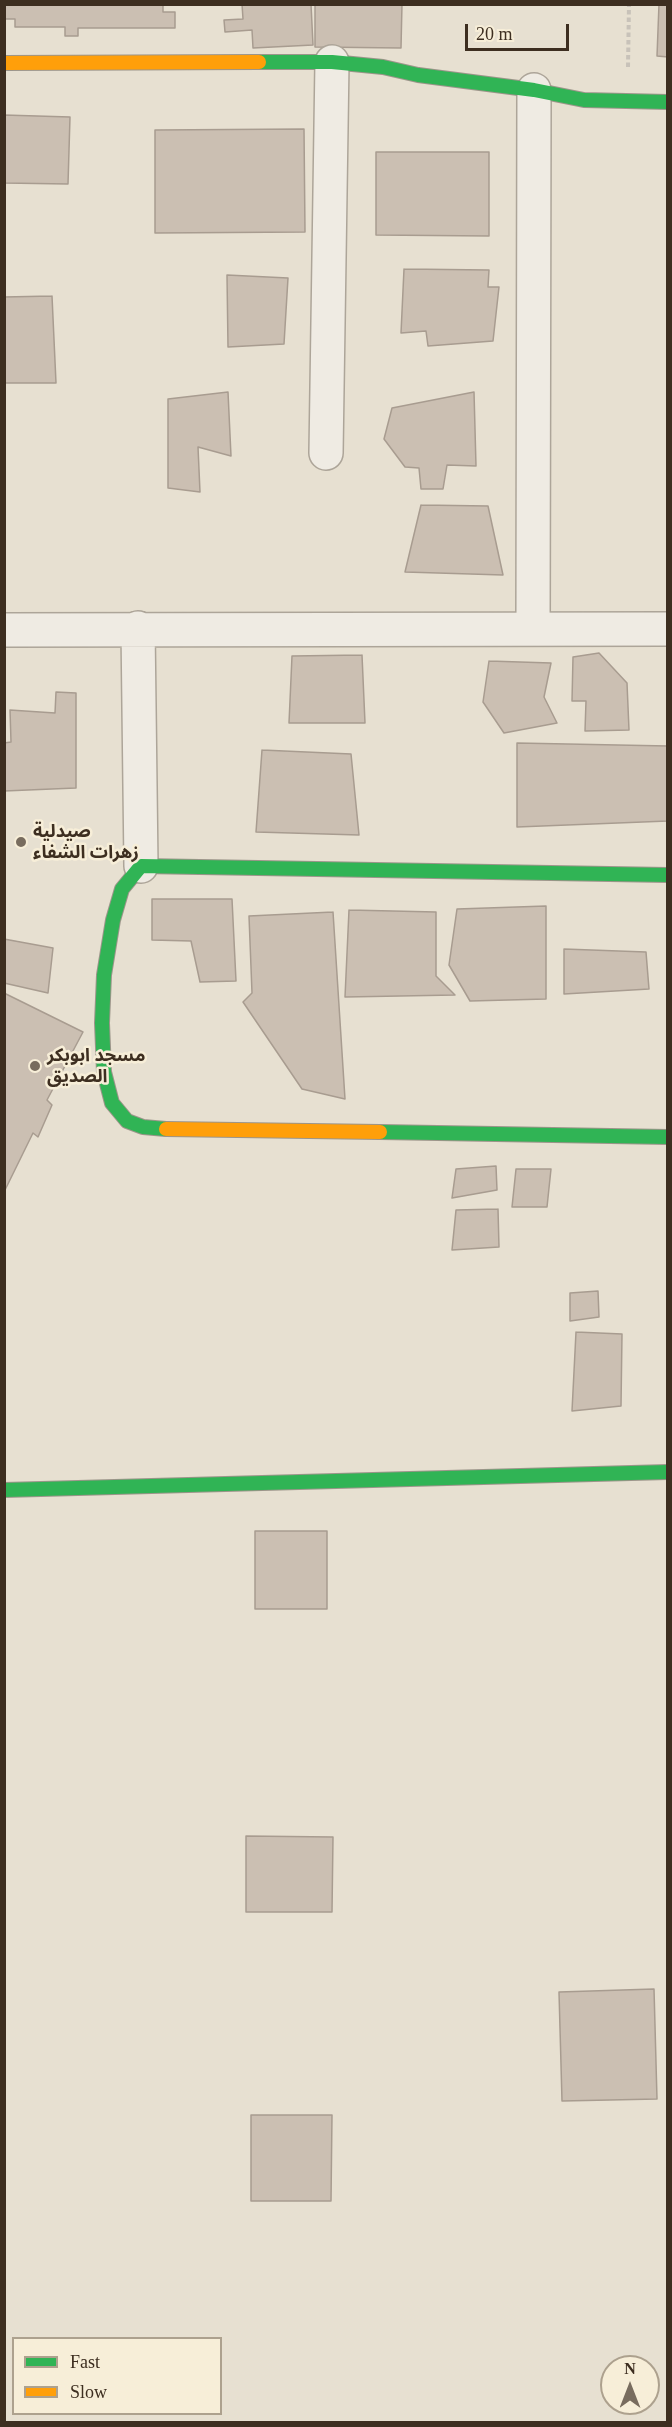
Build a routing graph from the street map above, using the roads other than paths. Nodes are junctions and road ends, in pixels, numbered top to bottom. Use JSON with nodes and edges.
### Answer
{"nodes":[{"id":1,"x":332,"y":62,"type":"junction"},
{"id":2,"x":4,"y":63,"type":"edge"},
{"id":3,"x":534,"y":90,"type":"junction"},
{"id":4,"x":668,"y":102,"type":"edge"},
{"id":5,"x":326,"y":453,"type":"dead end"},
{"id":6,"x":138,"y":628,"type":"junction"},
{"id":7,"x":533,"y":629,"type":"junction"},
{"id":8,"x":668,"y":629,"type":"edge"},
{"id":9,"x":4,"y":630,"type":"edge"},
{"id":10,"x":141,"y":866,"type":"junction"},
{"id":11,"x":668,"y":875,"type":"edge"},
{"id":12,"x":668,"y":1137,"type":"edge"},
{"id":13,"x":668,"y":1472,"type":"edge"},
{"id":14,"x":4,"y":1490,"type":"edge"}],
"edges":[{"from":1,"to":2,"type":"street"},
{"from":1,"to":3,"type":"street"},
{"from":1,"to":5,"type":"street"},
{"from":3,"to":4,"type":"street"},
{"from":3,"to":7,"type":"street"},
{"from":6,"to":7,"type":"street"},
{"from":6,"to":9,"type":"street"},
{"from":6,"to":10,"type":"street"},
{"from":7,"to":8,"type":"street"},
{"from":10,"to":11,"type":"street"},
{"from":10,"to":12,"type":"street"},
{"from":13,"to":14,"type":"street"}]}
